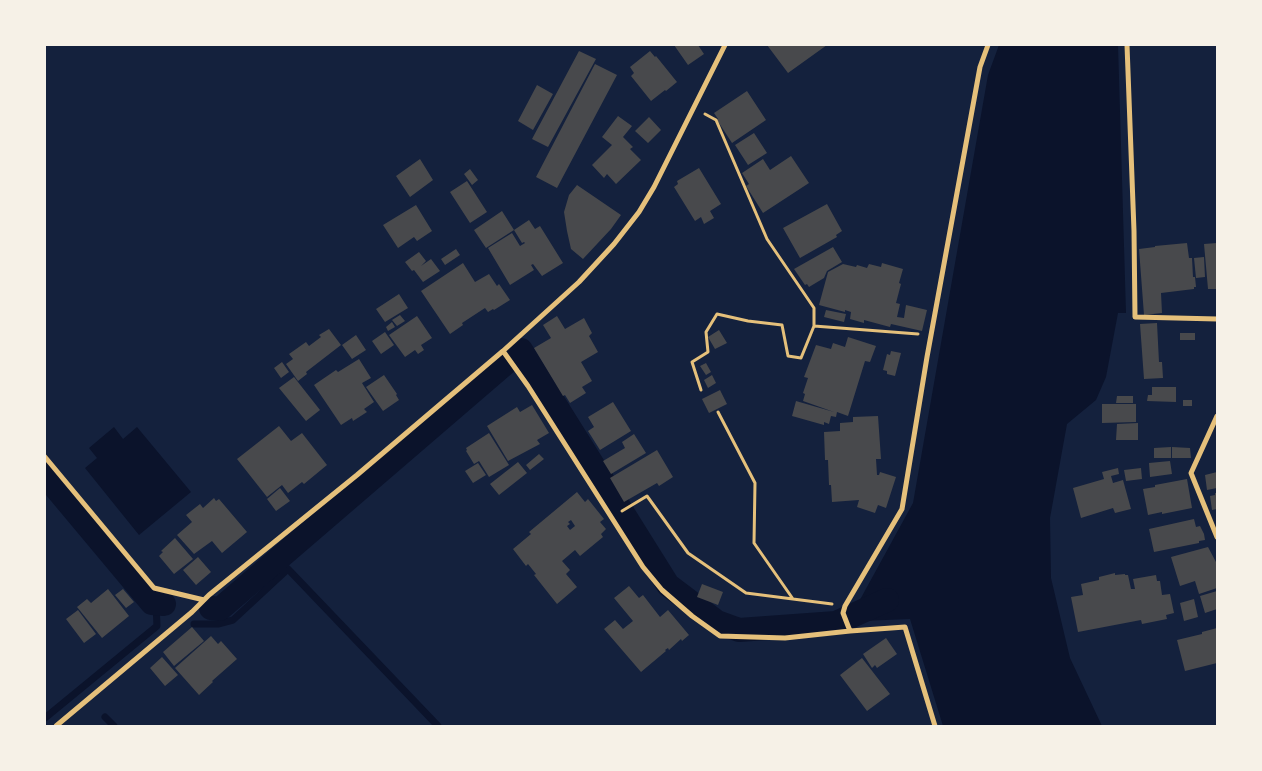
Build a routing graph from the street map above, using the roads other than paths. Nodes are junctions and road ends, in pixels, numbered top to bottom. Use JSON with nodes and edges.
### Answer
{"nodes":[{"id":1,"x":725,"y":45,"type":"edge"},
{"id":2,"x":988,"y":45,"type":"edge"},
{"id":3,"x":1127,"y":45,"type":"edge"},
{"id":4,"x":1217,"y":319,"type":"edge"},
{"id":5,"x":502,"y":351,"type":"junction"},
{"id":6,"x":1217,"y":416,"type":"edge"},
{"id":7,"x":45,"y":457,"type":"edge"},
{"id":8,"x":1217,"y":537,"type":"edge"},
{"id":9,"x":204,"y":600,"type":"junction"},
{"id":10,"x":850,"y":631,"type":"junction"},
{"id":11,"x":56,"y":726,"type":"edge"},
{"id":12,"x":935,"y":726,"type":"edge"}],
"edges":[{"from":1,"to":5,"type":"street"},
{"from":2,"to":10,"type":"street"},
{"from":3,"to":4,"type":"street"},
{"from":5,"to":9,"type":"street"},
{"from":5,"to":10,"type":"street"},
{"from":6,"to":8,"type":"street"},
{"from":7,"to":9,"type":"street"},
{"from":9,"to":11,"type":"street"},
{"from":10,"to":12,"type":"street"}]}
